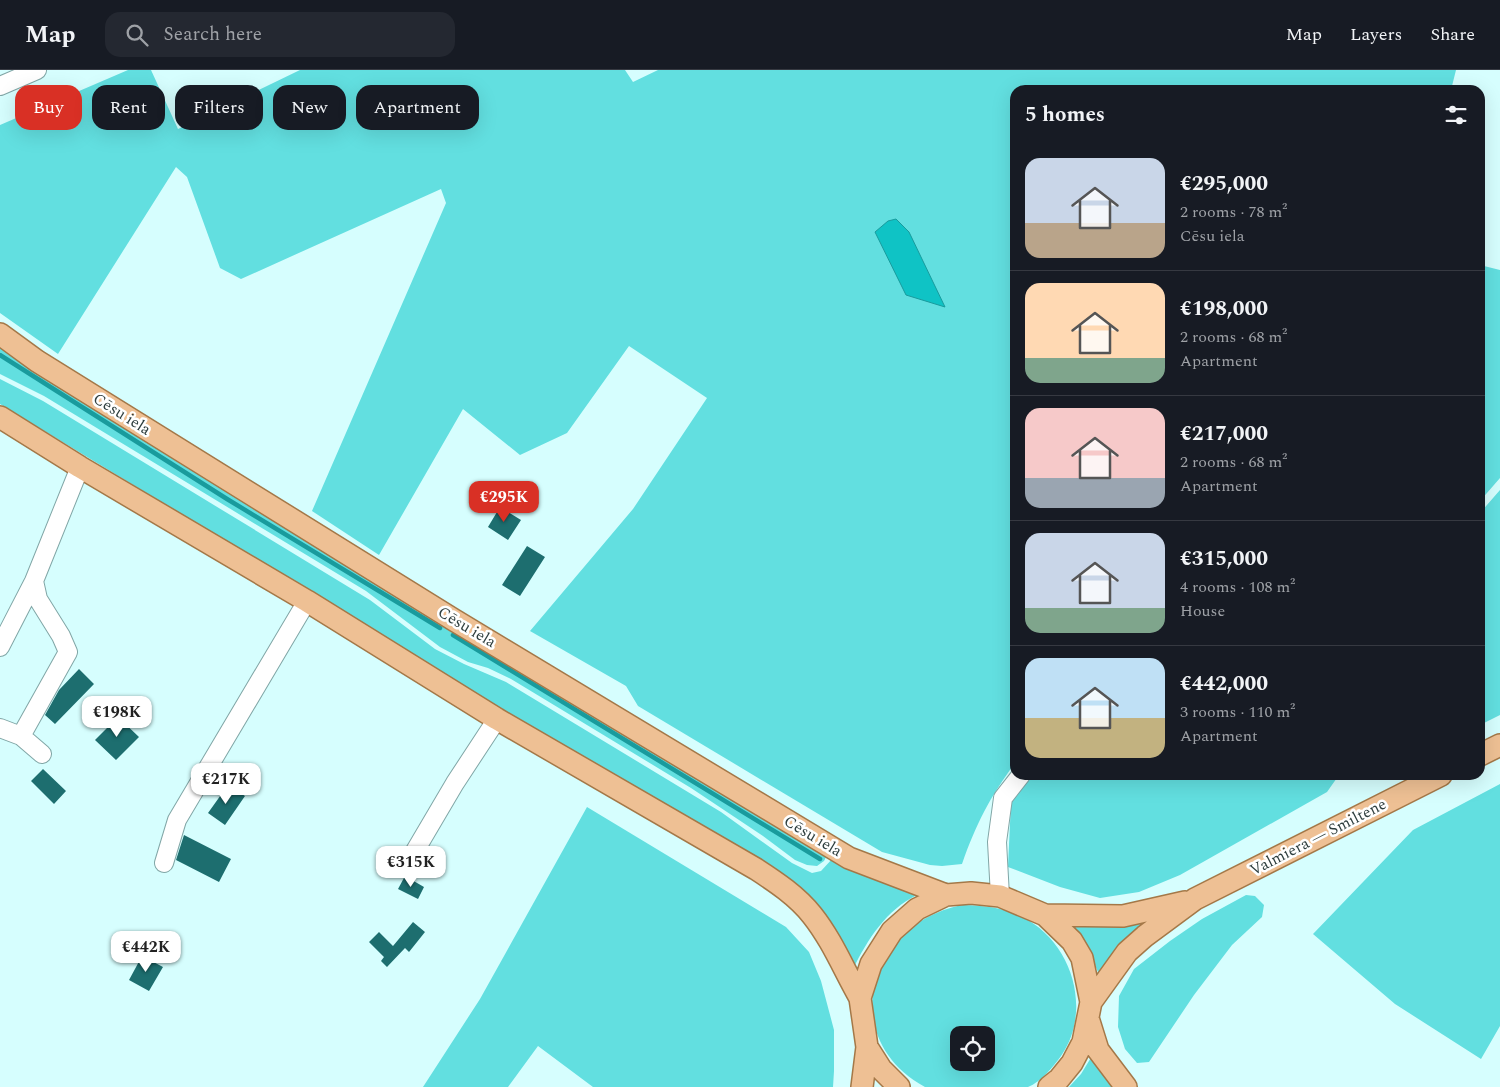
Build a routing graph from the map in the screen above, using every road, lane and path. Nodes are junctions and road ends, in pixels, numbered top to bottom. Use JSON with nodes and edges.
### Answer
{"nodes":[{"id":1,"x":36,"y":70,"type":"edge"},
{"id":2,"x":0,"y":86,"type":"edge"},
{"id":3,"x":0,"y":334,"type":"edge"},
{"id":4,"x":0,"y":417,"type":"edge"},
{"id":5,"x":80,"y":468,"type":"junction"},
{"id":6,"x":34,"y":581,"type":"junction"},
{"id":7,"x":307,"y":601,"type":"junction"},
{"id":8,"x":0,"y":647,"type":"edge"},
{"id":9,"x":497,"y":719,"type":"junction"},
{"id":10,"x":0,"y":728,"type":"edge"},
{"id":11,"x":21,"y":736,"type":"junction"},
{"id":12,"x":1500,"y":745,"type":"edge"},
{"id":13,"x":1485,"y":752,"type":"edge"},
{"id":14,"x":42,"y":754,"type":"dead end"},
{"id":15,"x":1017,"y":780,"type":"edge"},
{"id":16,"x":1430,"y":780,"type":"edge"},
{"id":17,"x":412,"y":856,"type":"dead end"},
{"id":18,"x":164,"y":863,"type":"dead end"},
{"id":19,"x":946,"y":895,"type":"junction"},
{"id":20,"x":1000,"y":896,"type":"junction"},
{"id":21,"x":1195,"y":899,"type":"junction"},
{"id":22,"x":1045,"y":915,"type":"junction"},
{"id":23,"x":860,"y":998,"type":"junction"},
{"id":24,"x":1089,"y":1010,"type":"junction"},
{"id":25,"x":867,"y":1047,"type":"junction"},
{"id":26,"x":862,"y":1087,"type":"edge"},
{"id":27,"x":899,"y":1087,"type":"edge"},
{"id":28,"x":1049,"y":1087,"type":"edge"},
{"id":29,"x":1126,"y":1087,"type":"edge"}],
"edges":[{"from":1,"to":2,"type":"street"},
{"from":3,"to":19,"type":"main road","name":"Cēsu iela"},
{"from":4,"to":5,"type":"main road"},
{"from":5,"to":6,"type":"street"},
{"from":5,"to":7,"type":"main road"},
{"from":6,"to":8,"type":"street"},
{"from":6,"to":11,"type":"street"},
{"from":7,"to":9,"type":"main road"},
{"from":7,"to":18,"type":"street"},
{"from":9,"to":17,"type":"street"},
{"from":9,"to":23,"type":"main road"},
{"from":10,"to":11,"type":"street"},
{"from":11,"to":14,"type":"street"},
{"from":12,"to":13,"type":"main road"},
{"from":15,"to":20,"type":"street"},
{"from":16,"to":21,"type":"main road","name":"Valmiera — Smiltene"},
{"from":19,"to":20,"type":"main road"},
{"from":19,"to":23,"type":"main road"},
{"from":20,"to":22,"type":"main road"},
{"from":21,"to":22,"type":"main road","name":"Valmiera — Smiltene"},
{"from":21,"to":24,"type":"main road","name":"Valmiera — Smiltene"},
{"from":22,"to":24,"type":"main road"},
{"from":23,"to":25,"type":"main road"},
{"from":24,"to":28,"type":"main road"},
{"from":24,"to":29,"type":"main road"},
{"from":25,"to":26,"type":"main road"},
{"from":25,"to":27,"type":"main road"}]}
